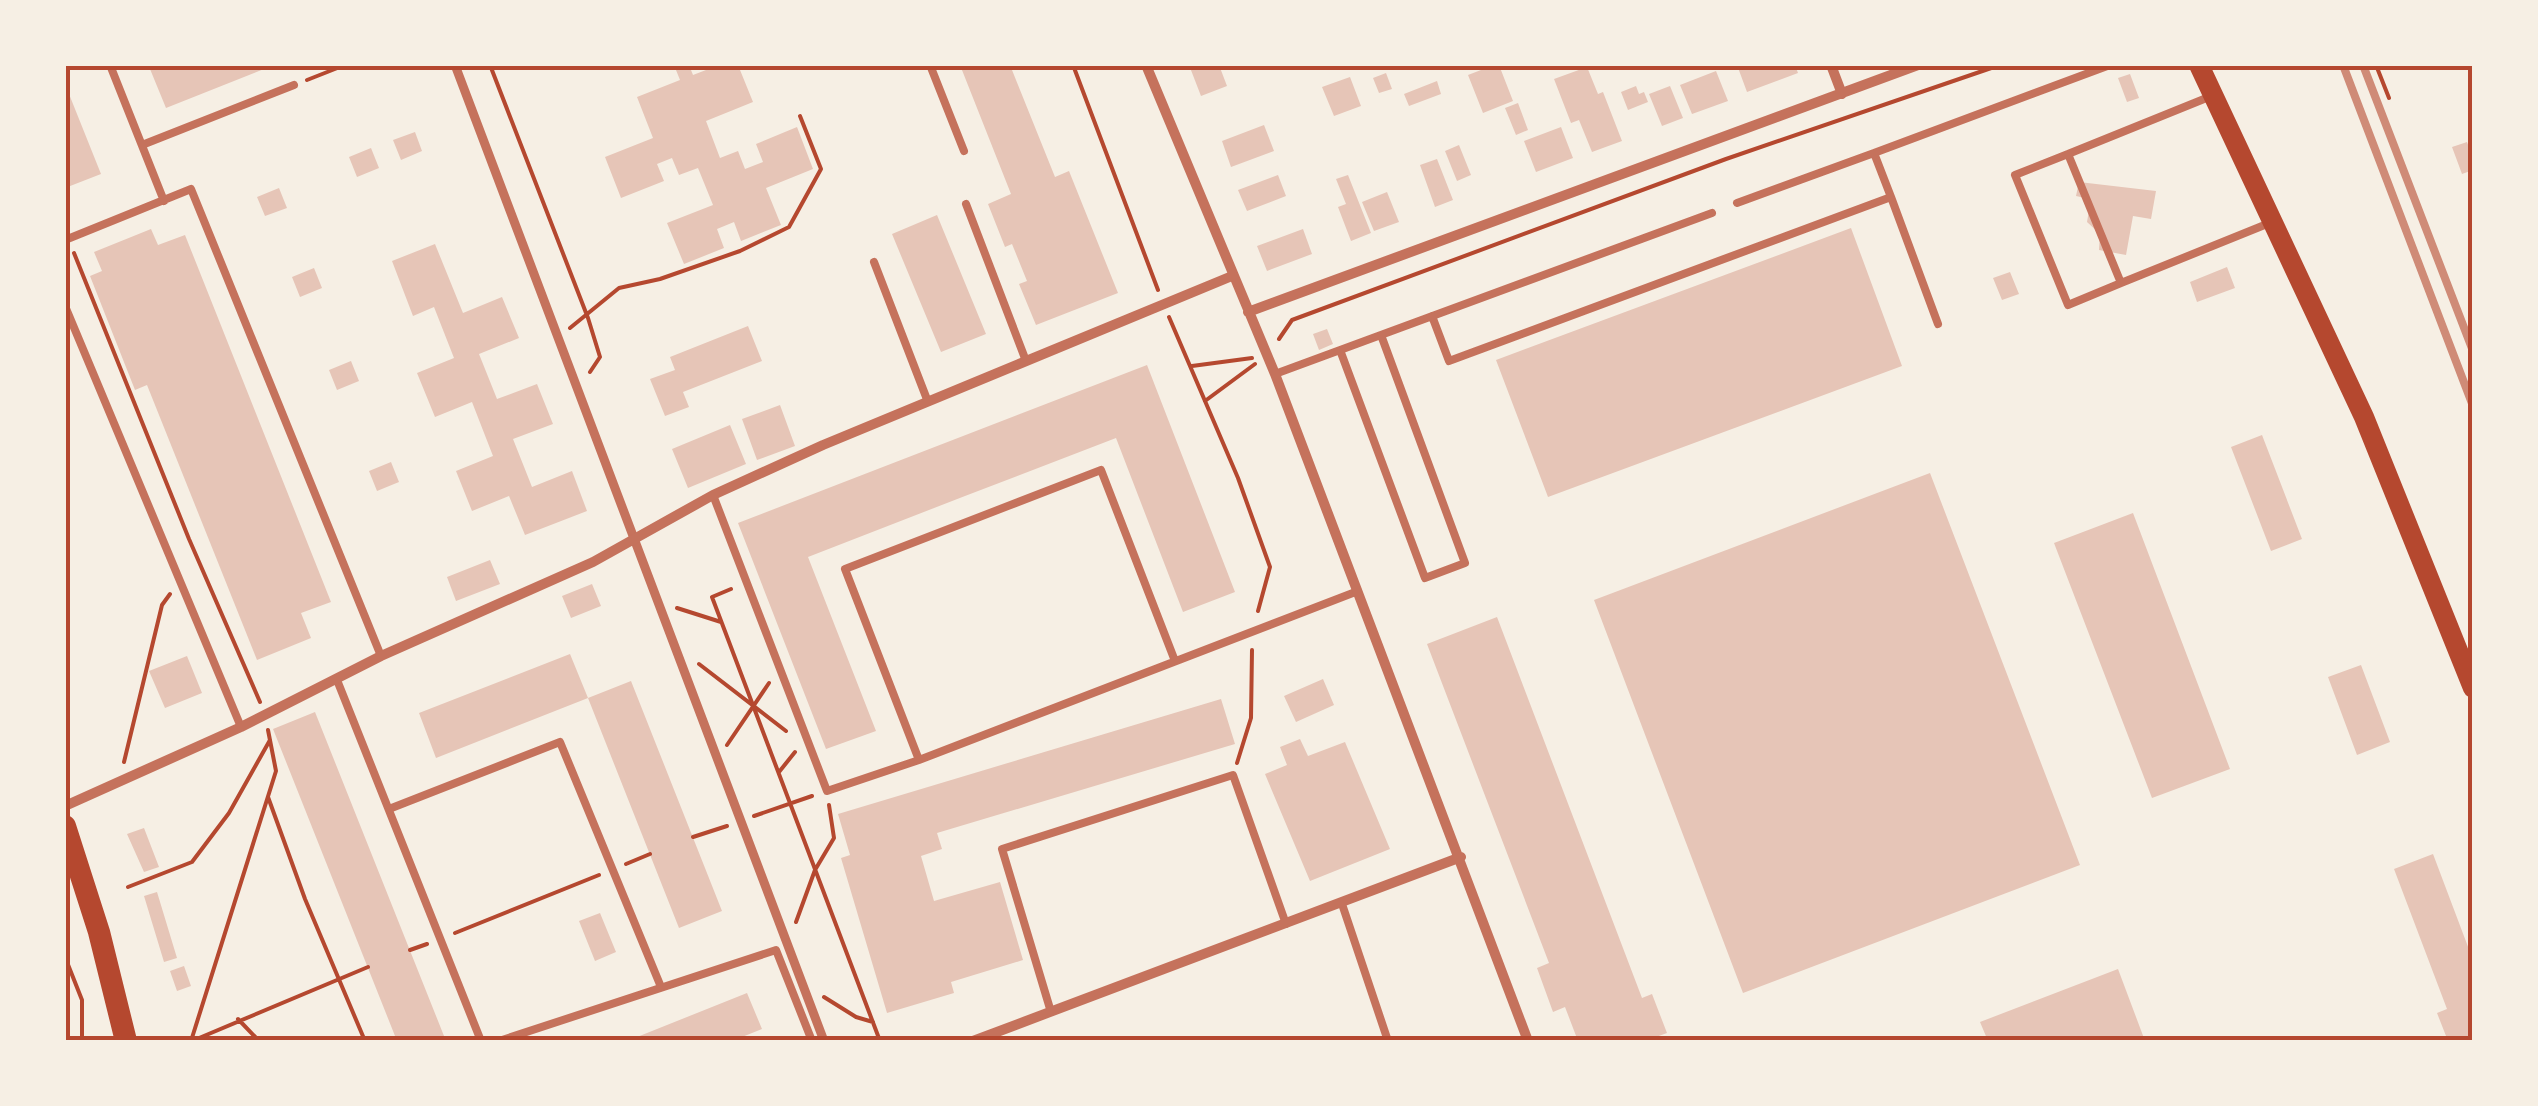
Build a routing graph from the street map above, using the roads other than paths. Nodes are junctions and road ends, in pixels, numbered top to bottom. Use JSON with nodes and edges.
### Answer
{"nodes":[{"id":1,"x":110,"y":65,"type":"edge"},
{"id":2,"x":455,"y":65,"type":"edge"},
{"id":3,"x":930,"y":65,"type":"edge"},
{"id":4,"x":1146,"y":65,"type":"edge"},
{"id":5,"x":1831,"y":65,"type":"edge"},
{"id":6,"x":1918,"y":65,"type":"edge"},
{"id":7,"x":2110,"y":65,"type":"edge"},
{"id":8,"x":2199,"y":65,"type":"edge"},
{"id":9,"x":294,"y":85,"type":"road end"},
{"id":10,"x":1842,"y":94,"type":"junction"},
{"id":11,"x":2213,"y":95,"type":"junction"},
{"id":12,"x":142,"y":145,"type":"junction"},
{"id":13,"x":964,"y":151,"type":"dead end"},
{"id":14,"x":1874,"y":153,"type":"junction"},
{"id":15,"x":2068,"y":154,"type":"junction"},
{"id":16,"x":1891,"y":197,"type":"junction"},
{"id":17,"x":164,"y":200,"type":"junction"},
{"id":18,"x":966,"y":204,"type":"dead end"},
{"id":19,"x":1737,"y":204,"type":"dead end"},
{"id":20,"x":1712,"y":213,"type":"dead end"},
{"id":21,"x":2272,"y":222,"type":"junction"},
{"id":22,"x":67,"y":239,"type":"edge"},
{"id":23,"x":874,"y":262,"type":"dead end"},
{"id":24,"x":1232,"y":276,"type":"junction"},
{"id":25,"x":2121,"y":284,"type":"junction"},
{"id":26,"x":65,"y":306,"type":"edge"},
{"id":27,"x":1248,"y":312,"type":"junction"},
{"id":28,"x":1432,"y":316,"type":"junction"},
{"id":29,"x":1938,"y":324,"type":"dead end"},
{"id":30,"x":1380,"y":335,"type":"junction"},
{"id":31,"x":1340,"y":350,"type":"junction"},
{"id":32,"x":1026,"y":361,"type":"junction"},
{"id":33,"x":1276,"y":374,"type":"junction"},
{"id":34,"x":928,"y":402,"type":"junction"},
{"id":35,"x":713,"y":495,"type":"junction"},
{"id":36,"x":634,"y":541,"type":"junction"},
{"id":37,"x":1358,"y":591,"type":"junction"},
{"id":38,"x":381,"y":656,"type":"junction"},
{"id":39,"x":1175,"y":661,"type":"junction"},
{"id":40,"x":338,"y":680,"type":"junction"},
{"id":41,"x":2473,"y":688,"type":"edge"},
{"id":42,"x":241,"y":727,"type":"junction"},
{"id":43,"x":919,"y":760,"type":"junction"},
{"id":44,"x":65,"y":806,"type":"edge"},
{"id":45,"x":389,"y":809,"type":"junction"},
{"id":46,"x":65,"y":826,"type":"edge"},
{"id":47,"x":1461,"y":857,"type":"junction"},
{"id":48,"x":1342,"y":904,"type":"junction"},
{"id":49,"x":1286,"y":925,"type":"junction"},
{"id":50,"x":661,"y":987,"type":"junction"},
{"id":51,"x":1051,"y":1012,"type":"junction"},
{"id":52,"x":126,"y":1041,"type":"edge"},
{"id":53,"x":481,"y":1041,"type":"edge"},
{"id":54,"x":499,"y":1041,"type":"edge"},
{"id":55,"x":812,"y":1041,"type":"edge"},
{"id":56,"x":824,"y":1041,"type":"edge"},
{"id":57,"x":974,"y":1041,"type":"edge"},
{"id":58,"x":1388,"y":1041,"type":"edge"},
{"id":59,"x":1528,"y":1041,"type":"edge"}],
"edges":[{"from":1,"to":12,"type":"lane"},
{"from":2,"to":36,"type":"street"},
{"from":3,"to":13,"type":"lane"},
{"from":4,"to":24,"type":"street"},
{"from":5,"to":10,"type":"street"},
{"from":6,"to":10,"type":"street"},
{"from":7,"to":14,"type":"lane"},
{"from":8,"to":11,"type":"main road"},
{"from":9,"to":12,"type":"lane"},
{"from":10,"to":27,"type":"street"},
{"from":11,"to":15,"type":"lane"},
{"from":11,"to":21,"type":"main road"},
{"from":12,"to":17,"type":"lane"},
{"from":14,"to":16,"type":"lane"},
{"from":14,"to":19,"type":"lane"},
{"from":15,"to":25,"type":"lane"},
{"from":15,"to":25,"type":"lane"},
{"from":16,"to":28,"type":"lane"},
{"from":16,"to":29,"type":"lane"},
{"from":17,"to":22,"type":"lane"},
{"from":17,"to":38,"type":"lane"},
{"from":18,"to":32,"type":"lane"},
{"from":20,"to":28,"type":"lane"},
{"from":21,"to":25,"type":"lane"},
{"from":21,"to":41,"type":"main road"},
{"from":23,"to":34,"type":"lane"},
{"from":24,"to":27,"type":"street"},
{"from":24,"to":32,"type":"street"},
{"from":26,"to":42,"type":"lane"},
{"from":27,"to":33,"type":"street"},
{"from":28,"to":30,"type":"lane"},
{"from":30,"to":31,"type":"lane"},
{"from":30,"to":31,"type":"lane"},
{"from":31,"to":33,"type":"lane"},
{"from":32,"to":34,"type":"street"},
{"from":33,"to":37,"type":"street"},
{"from":34,"to":35,"type":"street"},
{"from":35,"to":36,"type":"street"},
{"from":35,"to":43,"type":"lane"},
{"from":36,"to":38,"type":"street"},
{"from":36,"to":56,"type":"street"},
{"from":37,"to":39,"type":"lane"},
{"from":37,"to":47,"type":"street"},
{"from":38,"to":40,"type":"street"},
{"from":39,"to":43,"type":"lane"},
{"from":39,"to":43,"type":"lane"},
{"from":40,"to":42,"type":"street"},
{"from":40,"to":45,"type":"lane"},
{"from":42,"to":44,"type":"street"},
{"from":45,"to":50,"type":"lane"},
{"from":45,"to":53,"type":"lane"},
{"from":46,"to":52,"type":"main road"},
{"from":47,"to":48,"type":"street"},
{"from":47,"to":59,"type":"street"},
{"from":48,"to":49,"type":"street"},
{"from":48,"to":58,"type":"lane"},
{"from":49,"to":51,"type":"street"},
{"from":49,"to":51,"type":"lane"},
{"from":50,"to":54,"type":"lane"},
{"from":50,"to":55,"type":"lane"},
{"from":51,"to":57,"type":"street"}]}
